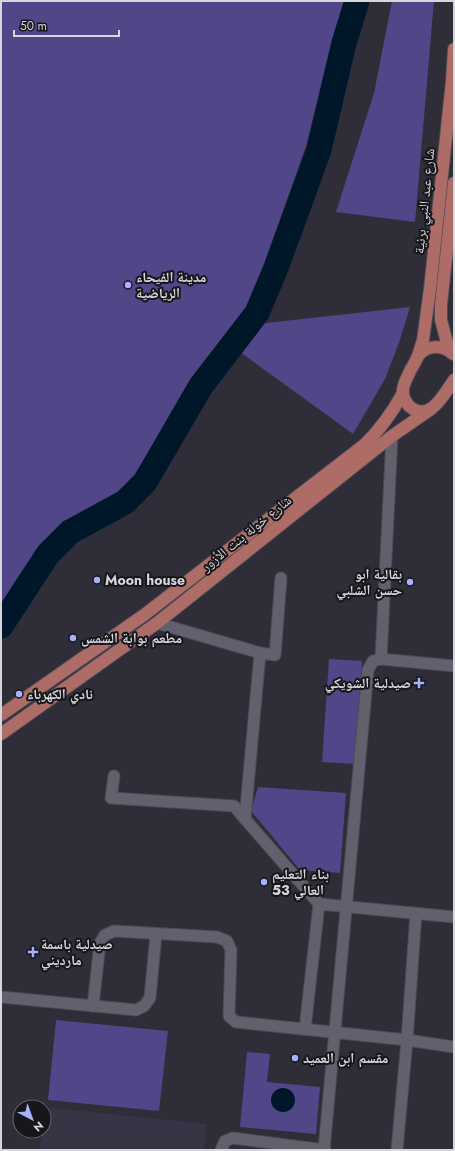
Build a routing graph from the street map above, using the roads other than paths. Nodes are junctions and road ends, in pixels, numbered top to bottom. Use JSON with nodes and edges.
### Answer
{"nodes":[{"id":1,"x":454,"y":49,"type":"edge"},
{"id":2,"x":454,"y":184,"type":"edge"},
{"id":3,"x":451,"y":353,"type":"edge"},
{"id":4,"x":418,"y":356,"type":"junction"},
{"id":5,"x":454,"y":380,"type":"edge"},
{"id":6,"x":403,"y":393,"type":"junction"},
{"id":7,"x":431,"y":409,"type":"junction"},
{"id":8,"x":392,"y":436,"type":"junction"},
{"id":9,"x":282,"y":578,"type":"dead end"},
{"id":10,"x":157,"y":623,"type":"junction"},
{"id":11,"x":260,"y":653,"type":"junction"},
{"id":12,"x":381,"y":659,"type":"junction"},
{"id":13,"x":454,"y":666,"type":"edge"},
{"id":14,"x":1,"y":716,"type":"edge"},
{"id":15,"x":1,"y":734,"type":"edge"},
{"id":16,"x":114,"y":776,"type":"dead end"},
{"id":17,"x":245,"y":819,"type":"junction"},
{"id":18,"x":319,"y":904,"type":"junction"},
{"id":19,"x":347,"y":906,"type":"junction"},
{"id":20,"x":416,"y":913,"type":"junction"},
{"id":21,"x":454,"y":917,"type":"edge"},
{"id":22,"x":156,"y":934,"type":"junction"},
{"id":23,"x":1,"y":997,"type":"edge"},
{"id":24,"x":93,"y":1006,"type":"junction"},
{"id":25,"x":305,"y":1029,"type":"junction"},
{"id":26,"x":335,"y":1032,"type":"junction"},
{"id":27,"x":407,"y":1040,"type":"junction"},
{"id":28,"x":454,"y":1048,"type":"edge"},
{"id":29,"x":221,"y":1150,"type":"edge"},
{"id":30,"x":324,"y":1150,"type":"edge"},
{"id":31,"x":397,"y":1150,"type":"edge"}],
"edges":[{"from":1,"to":4,"type":"main road","name":"شارع عبد النبي برنية"},
{"from":2,"to":3,"type":"main road","name":"شارع عبد النبي برنية"},
{"from":3,"to":4,"type":"main road"},
{"from":4,"to":6,"type":"main road","name":"شارع عبد النبي برنية"},
{"from":5,"to":7,"type":"main road","name":"شارع خولة بنت الأزور"},
{"from":6,"to":7,"type":"main road"},
{"from":6,"to":14,"type":"main road","name":"شارع خولة بنت الأزور"},
{"from":7,"to":8,"type":"main road","name":"شارع خولة بنت الأزور"},
{"from":8,"to":10,"type":"main road","name":"شارع خولة بنت الأزور"},
{"from":8,"to":12,"type":"street"},
{"from":9,"to":11,"type":"street"},
{"from":10,"to":11,"type":"street"},
{"from":10,"to":15,"type":"main road","name":"شارع خولة بنت الأزور"},
{"from":11,"to":17,"type":"street"},
{"from":12,"to":13,"type":"street"},
{"from":12,"to":19,"type":"street"},
{"from":16,"to":17,"type":"street"},
{"from":17,"to":18,"type":"street"},
{"from":18,"to":19,"type":"street"},
{"from":18,"to":25,"type":"street"},
{"from":19,"to":20,"type":"street"},
{"from":19,"to":26,"type":"street"},
{"from":20,"to":21,"type":"street"},
{"from":20,"to":27,"type":"street"},
{"from":22,"to":24,"type":"street"},
{"from":22,"to":24,"type":"street"},
{"from":22,"to":25,"type":"street"},
{"from":23,"to":24,"type":"street"},
{"from":25,"to":26,"type":"street"},
{"from":26,"to":27,"type":"street"},
{"from":26,"to":30,"type":"street"},
{"from":27,"to":28,"type":"street"},
{"from":27,"to":31,"type":"street"},
{"from":29,"to":30,"type":"street"}]}
